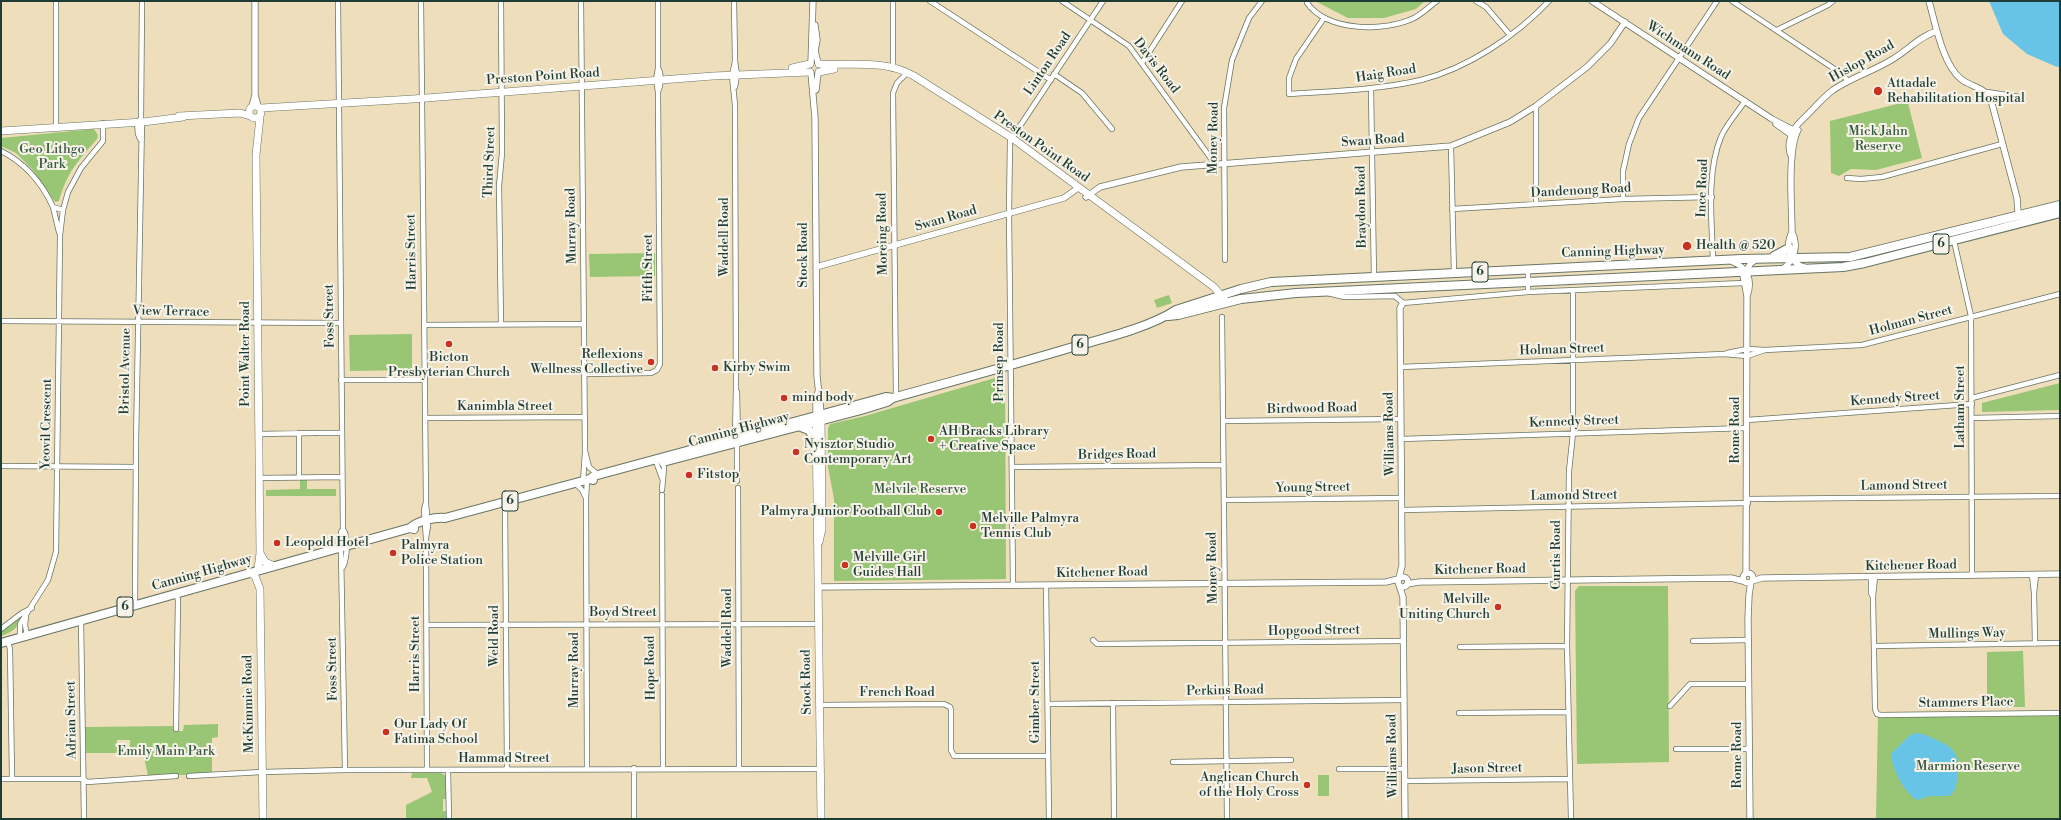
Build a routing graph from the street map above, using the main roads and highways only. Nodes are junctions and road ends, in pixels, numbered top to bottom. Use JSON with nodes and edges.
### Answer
{"nodes":[{"id":1,"x":893,"y":69,"type":"junction"},
{"id":2,"x":256,"y":112,"type":"junction"},
{"id":3,"x":1,"y":131,"type":"edge"},
{"id":4,"x":1011,"y":140,"type":"junction"},
{"id":5,"x":2060,"y":205,"type":"edge"},
{"id":6,"x":2060,"y":214,"type":"edge"},
{"id":7,"x":1789,"y":248,"type":"road end"},
{"id":8,"x":1770,"y":258,"type":"junction"},
{"id":9,"x":1260,"y":284,"type":"junction"},
{"id":10,"x":1262,"y":296,"type":"junction"},
{"id":11,"x":1221,"y":300,"type":"junction"},
{"id":12,"x":819,"y":418,"type":"junction"},
{"id":13,"x":800,"y":427,"type":"junction"},
{"id":14,"x":737,"y":439,"type":"junction"},
{"id":15,"x":816,"y":442,"type":"junction"},
{"id":16,"x":659,"y":461,"type":"junction"},
{"id":17,"x":587,"y":480,"type":"junction"},
{"id":18,"x":818,"y":544,"type":"junction"},
{"id":19,"x":260,"y":553,"type":"junction"},
{"id":20,"x":272,"y":565,"type":"junction"},
{"id":21,"x":260,"y":569,"type":"junction"},
{"id":22,"x":249,"y":572,"type":"junction"},
{"id":23,"x":260,"y":589,"type":"junction"},
{"id":24,"x":4,"y":642,"type":"edge"},
{"id":25,"x":263,"y":819,"type":"edge"},
{"id":26,"x":821,"y":819,"type":"edge"}],
"edges":[{"from":1,"to":2,"type":"main road","name":"Preston Point Road"},
{"from":1,"to":4,"type":"main road","name":"Preston Point Road"},
{"from":1,"to":4,"type":"main road","name":"Preston Point Road"},
{"from":2,"to":3,"type":"main road","name":"Preston Point Road"},
{"from":2,"to":19,"type":"main road","name":"Point Walter Road"},
{"from":4,"to":11,"type":"main road","name":"Preston Point Road"},
{"from":5,"to":8,"type":"highway","name":"Canning Highway","number":"6"},
{"from":6,"to":10,"type":"highway","name":"Canning Highway","number":"6"},
{"from":7,"to":8,"type":"highway"},
{"from":8,"to":9,"type":"highway","name":"Canning Highway","number":"6"},
{"from":9,"to":10,"type":"highway"},
{"from":9,"to":11,"type":"highway","name":"Canning Highway","number":"6"},
{"from":10,"to":11,"type":"highway","name":"Canning Highway","number":"6"},
{"from":11,"to":12,"type":"highway","name":"Canning Highway","number":"6"},
{"from":12,"to":13,"type":"highway","name":"Canning Highway","number":"6"},
{"from":12,"to":14,"type":"highway","name":"Canning Highway","number":"6"},
{"from":12,"to":15,"type":"main road","name":"Stock Road"},
{"from":12,"to":18,"type":"main road","name":"Stock Road"},
{"from":13,"to":14,"type":"highway","name":"Canning Highway","number":"6"},
{"from":13,"to":15,"type":"highway"},
{"from":14,"to":16,"type":"highway","name":"Canning Highway","number":"6"},
{"from":15,"to":18,"type":"main road","name":"Stock Road"},
{"from":16,"to":17,"type":"highway","name":"Canning Highway","number":"6"},
{"from":16,"to":17,"type":"highway","name":"Canning Highway","number":"6"},
{"from":17,"to":20,"type":"highway","name":"Canning Highway","number":"6"},
{"from":18,"to":26,"type":"main road","name":"Stock Road"},
{"from":19,"to":20,"type":"main road"},
{"from":19,"to":21,"type":"main road","name":"Point Walter Road"},
{"from":20,"to":21,"type":"highway","name":"Canning Highway","number":"6"},
{"from":21,"to":22,"type":"highway","name":"Canning Highway","number":"6"},
{"from":21,"to":23,"type":"main road","name":"McKimmie Road"},
{"from":22,"to":23,"type":"main road"},
{"from":22,"to":24,"type":"highway","name":"Canning Highway","number":"6"},
{"from":23,"to":25,"type":"main road","name":"McKimmie Road"}]}
